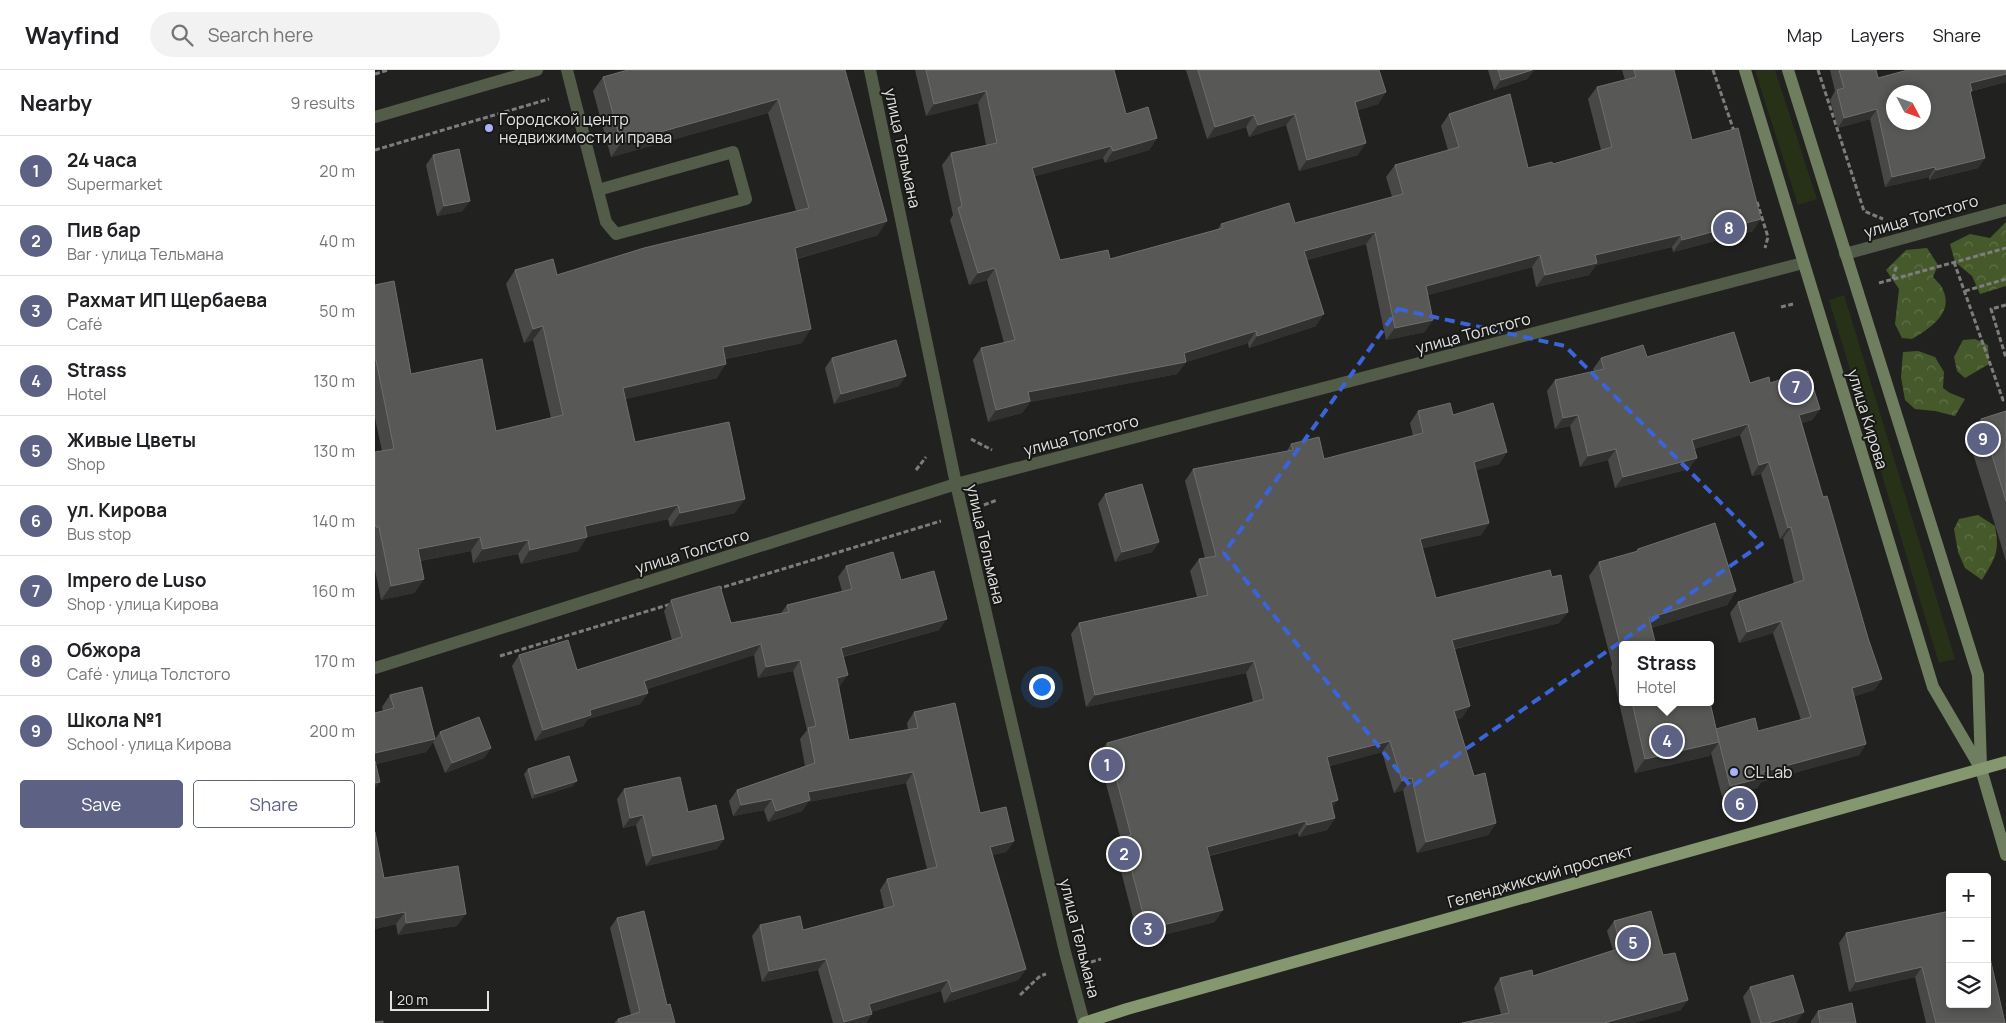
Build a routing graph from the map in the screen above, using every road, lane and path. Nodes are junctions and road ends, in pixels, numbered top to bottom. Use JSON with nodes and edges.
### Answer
{"nodes":[{"id":1,"x":388,"y":70,"type":"edge"},
{"id":2,"x":537,"y":70,"type":"edge"},
{"id":3,"x":567,"y":70,"type":"edge"},
{"id":4,"x":870,"y":70,"type":"edge"},
{"id":5,"x":1713,"y":70,"type":"edge"},
{"id":6,"x":1745,"y":70,"type":"edge"},
{"id":7,"x":1788,"y":70,"type":"edge"},
{"id":8,"x":1819,"y":70,"type":"edge"},
{"id":9,"x":375,"y":74,"type":"edge"},
{"id":10,"x":572,"y":92,"type":"junction"},
{"id":11,"x":375,"y":117,"type":"edge"},
{"id":12,"x":1735,"y":135,"type":"edge"},
{"id":13,"x":375,"y":150,"type":"edge"},
{"id":14,"x":597,"y":190,"type":"junction"},
{"id":15,"x":1756,"y":200,"type":"edge"},
{"id":16,"x":2006,"y":210,"type":"edge"},
{"id":17,"x":1883,"y":220,"type":"dead end"},
{"id":18,"x":2006,"y":248,"type":"edge"},
{"id":19,"x":1764,"y":250,"type":"dead end"},
{"id":20,"x":1845,"y":254,"type":"junction"},
{"id":21,"x":1954,"y":262,"type":"junction"},
{"id":22,"x":1803,"y":263,"type":"junction"},
{"id":23,"x":1896,"y":267,"type":"dead end"},
{"id":24,"x":2006,"y":279,"type":"edge"},
{"id":25,"x":1892,"y":280,"type":"junction"},
{"id":26,"x":1856,"y":288,"type":"junction"},
{"id":27,"x":1965,"y":291,"type":"junction"},
{"id":28,"x":1815,"y":299,"type":"junction"},
{"id":29,"x":2006,"y":305,"type":"edge"},
{"id":30,"x":1781,"y":307,"type":"dead end"},
{"id":31,"x":2006,"y":358,"type":"edge"},
{"id":32,"x":2006,"y":399,"type":"edge"},
{"id":33,"x":956,"y":484,"type":"junction"},
{"id":34,"x":1000,"y":499,"type":"dead end"},
{"id":35,"x":963,"y":515,"type":"junction"},
{"id":36,"x":714,"y":590,"type":"edge"},
{"id":37,"x":677,"y":602,"type":"edge"},
{"id":38,"x":497,"y":656,"type":"dead end"},
{"id":39,"x":375,"y":668,"type":"edge"},
{"id":40,"x":2006,"y":762,"type":"edge"},
{"id":41,"x":1981,"y":769,"type":"junction"},
{"id":42,"x":2006,"y":854,"type":"edge"},
{"id":43,"x":1084,"y":1023,"type":"edge"}],
"edges":[{"from":1,"to":9,"type":"path"},
{"from":2,"to":11,"type":"street"},
{"from":3,"to":10,"type":"street"},
{"from":4,"to":33,"type":"street","name":"улица Тельмана"},
{"from":5,"to":12,"type":"path"},
{"from":6,"to":22,"type":"main road","name":"улица Кирова"},
{"from":7,"to":20,"type":"main road","name":"улица Кирова"},
{"from":8,"to":17,"type":"path"},
{"from":10,"to":13,"type":"path"},
{"from":10,"to":14,"type":"street"},
{"from":14,"to":14,"type":"street"},
{"from":15,"to":19,"type":"path"},
{"from":16,"to":20,"type":"street","name":"улица Толстого"},
{"from":18,"to":21,"type":"path"},
{"from":20,"to":26,"type":"main road","name":"улица Кирова"},
{"from":21,"to":25,"type":"path"},
{"from":21,"to":27,"type":"path"},
{"from":22,"to":28,"type":"main road","name":"улица Кирова"},
{"from":22,"to":33,"type":"street","name":"улица Толстого"},
{"from":23,"to":25,"type":"path"},
{"from":24,"to":27,"type":"path"},
{"from":25,"to":26,"type":"path"},
{"from":26,"to":41,"type":"main road","name":"улица Кирова"},
{"from":27,"to":32,"type":"path"},
{"from":28,"to":30,"type":"path"},
{"from":28,"to":41,"type":"main road","name":"улица Кирова"},
{"from":29,"to":31,"type":"path"},
{"from":33,"to":35,"type":"street","name":"улица Тельмана"},
{"from":33,"to":39,"type":"street","name":"улица Толстого"},
{"from":34,"to":35,"type":"path"},
{"from":35,"to":36,"type":"path"},
{"from":35,"to":43,"type":"street","name":"улица Тельмана"},
{"from":37,"to":38,"type":"path"},
{"from":40,"to":41,"type":"main road","name":"Геленджикский проспект"},
{"from":41,"to":42,"type":"main road","name":"улица Кирова"},
{"from":41,"to":43,"type":"main road","name":"Геленджикский проспект"}]}
